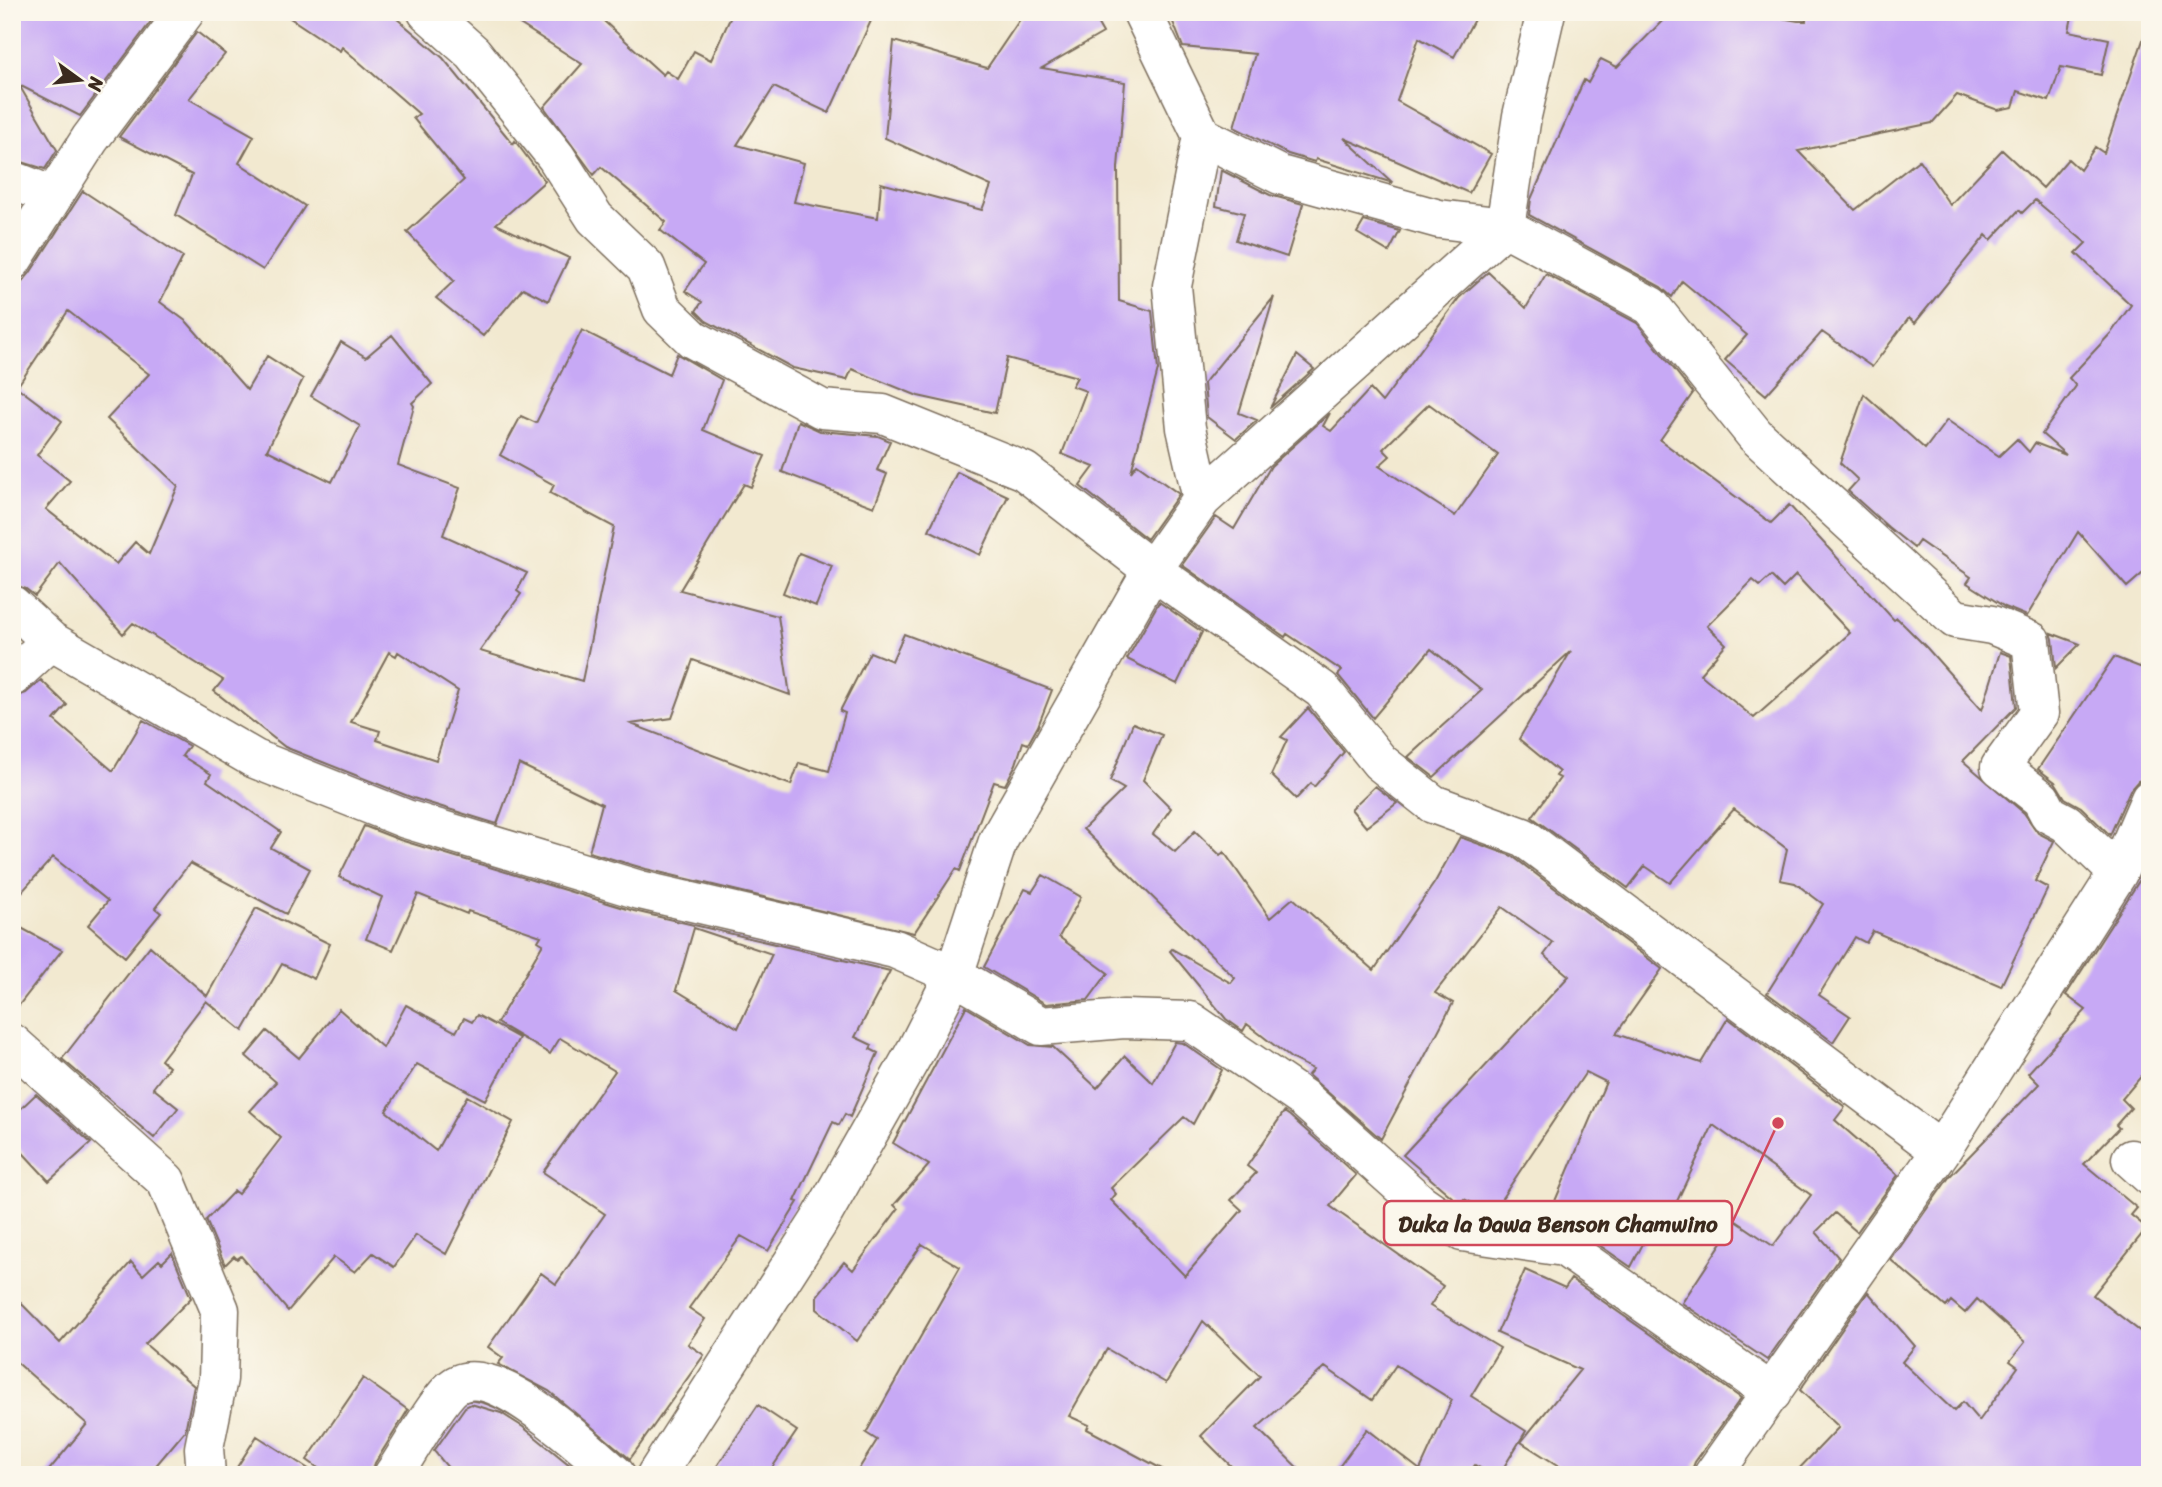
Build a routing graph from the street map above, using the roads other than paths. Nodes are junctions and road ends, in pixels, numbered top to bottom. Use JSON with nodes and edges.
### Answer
{"nodes":[{"id":1,"x":185,"y":12,"type":"edge"},
{"id":2,"x":427,"y":12,"type":"edge"},
{"id":3,"x":1142,"y":12,"type":"edge"},
{"id":4,"x":1546,"y":12,"type":"edge"},
{"id":5,"x":1202,"y":136,"type":"junction"},
{"id":6,"x":12,"y":180,"type":"edge"},
{"id":7,"x":53,"y":195,"type":"junction"},
{"id":8,"x":1506,"y":228,"type":"junction"},
{"id":9,"x":12,"y":261,"type":"edge"},
{"id":10,"x":1202,"y":499,"type":"junction"},
{"id":11,"x":1152,"y":570,"type":"junction"},
{"id":12,"x":12,"y":605,"type":"edge"},
{"id":13,"x":51,"y":641,"type":"junction"},
{"id":14,"x":12,"y":677,"type":"edge"},
{"id":15,"x":2150,"y":799,"type":"edge"},
{"id":16,"x":2118,"y":873,"type":"junction"},
{"id":17,"x":954,"y":975,"type":"junction"},
{"id":18,"x":12,"y":1043,"type":"edge"},
{"id":19,"x":1941,"y":1151,"type":"junction"},
{"id":20,"x":1772,"y":1393,"type":"junction"},
{"id":21,"x":206,"y":1475,"type":"edge"},
{"id":22,"x":393,"y":1475,"type":"edge"},
{"id":23,"x":616,"y":1475,"type":"edge"},
{"id":24,"x":656,"y":1475,"type":"edge"},
{"id":25,"x":1713,"y":1475,"type":"edge"}],
"edges":[{"from":1,"to":7,"type":"street"},
{"from":2,"to":11,"type":"street"},
{"from":3,"to":5,"type":"street"},
{"from":4,"to":8,"type":"street"},
{"from":5,"to":8,"type":"street"},
{"from":5,"to":10,"type":"street"},
{"from":6,"to":7,"type":"street"},
{"from":7,"to":9,"type":"street"},
{"from":8,"to":10,"type":"street"},
{"from":8,"to":16,"type":"street"},
{"from":10,"to":11,"type":"street"},
{"from":11,"to":17,"type":"street"},
{"from":11,"to":19,"type":"street"},
{"from":12,"to":13,"type":"street"},
{"from":13,"to":14,"type":"street"},
{"from":13,"to":17,"type":"street"},
{"from":15,"to":16,"type":"street"},
{"from":16,"to":19,"type":"street"},
{"from":17,"to":20,"type":"street"},
{"from":17,"to":24,"type":"street"},
{"from":18,"to":21,"type":"street"},
{"from":19,"to":20,"type":"street"},
{"from":20,"to":25,"type":"street"},
{"from":22,"to":23,"type":"street"}]}
